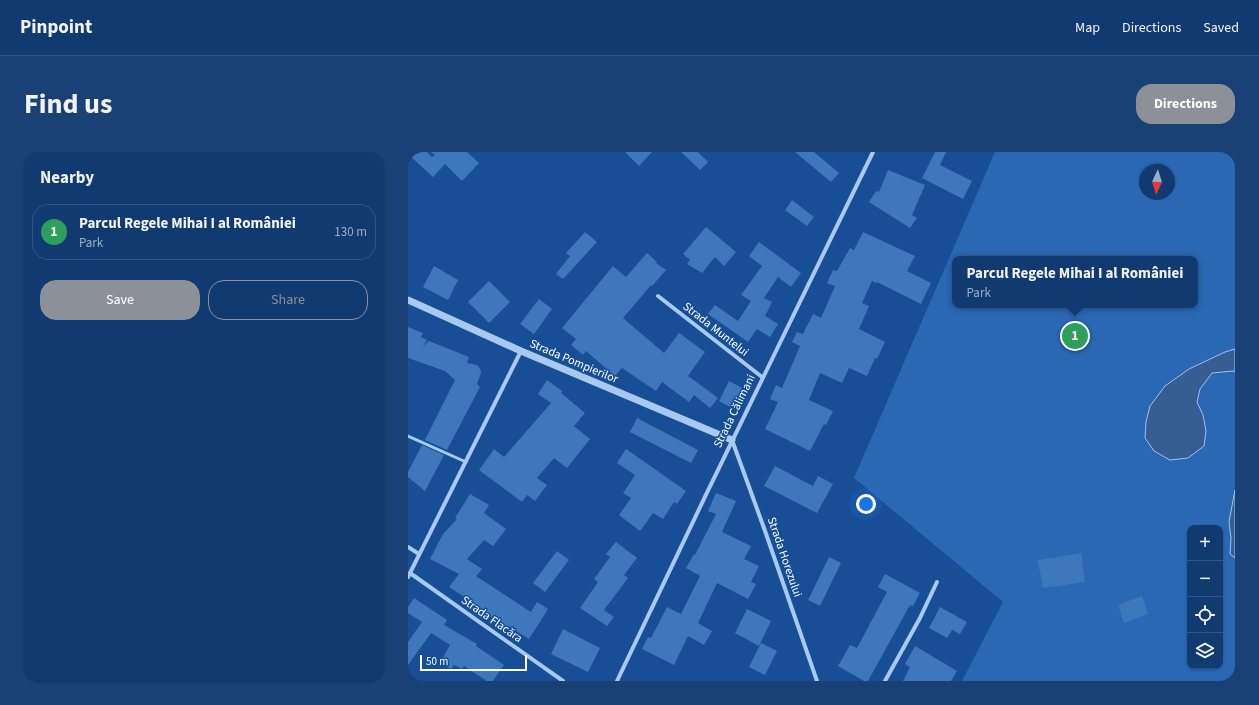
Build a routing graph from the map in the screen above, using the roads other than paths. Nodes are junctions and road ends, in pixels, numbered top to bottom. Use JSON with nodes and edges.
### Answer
{"nodes":[{"id":1,"x":873,"y":152,"type":"edge"},
{"id":2,"x":658,"y":296,"type":"dead end"},
{"id":3,"x":408,"y":300,"type":"edge"},
{"id":4,"x":521,"y":351,"type":"junction"},
{"id":5,"x":762,"y":377,"type":"junction"},
{"id":6,"x":408,"y":436,"type":"edge"},
{"id":7,"x":732,"y":440,"type":"junction"},
{"id":8,"x":466,"y":462,"type":"junction"},
{"id":9,"x":408,"y":547,"type":"edge"},
{"id":10,"x":419,"y":554,"type":"junction"},
{"id":11,"x":409,"y":575,"type":"edge"},
{"id":12,"x":937,"y":582,"type":"dead end"},
{"id":13,"x":563,"y":681,"type":"edge"},
{"id":14,"x":617,"y":681,"type":"edge"},
{"id":15,"x":817,"y":681,"type":"edge"},
{"id":16,"x":885,"y":681,"type":"edge"}],
"edges":[{"from":1,"to":5,"type":"street","name":"Strada Călimani"},
{"from":2,"to":5,"type":"street","name":"Strada Muntelui"},
{"from":3,"to":4,"type":"street","name":"Strada Pompierilor"},
{"from":4,"to":7,"type":"street","name":"Strada Pompierilor"},
{"from":4,"to":8,"type":"street"},
{"from":5,"to":7,"type":"street","name":"Strada Călimani"},
{"from":6,"to":8,"type":"lane"},
{"from":7,"to":14,"type":"street","name":"Strada Călimani"},
{"from":7,"to":15,"type":"street","name":"Strada Horezului"},
{"from":8,"to":10,"type":"street"},
{"from":9,"to":10,"type":"street"},
{"from":10,"to":11,"type":"street"},
{"from":11,"to":13,"type":"street","name":"Strada Flacăra"},
{"from":12,"to":16,"type":"street"}]}
